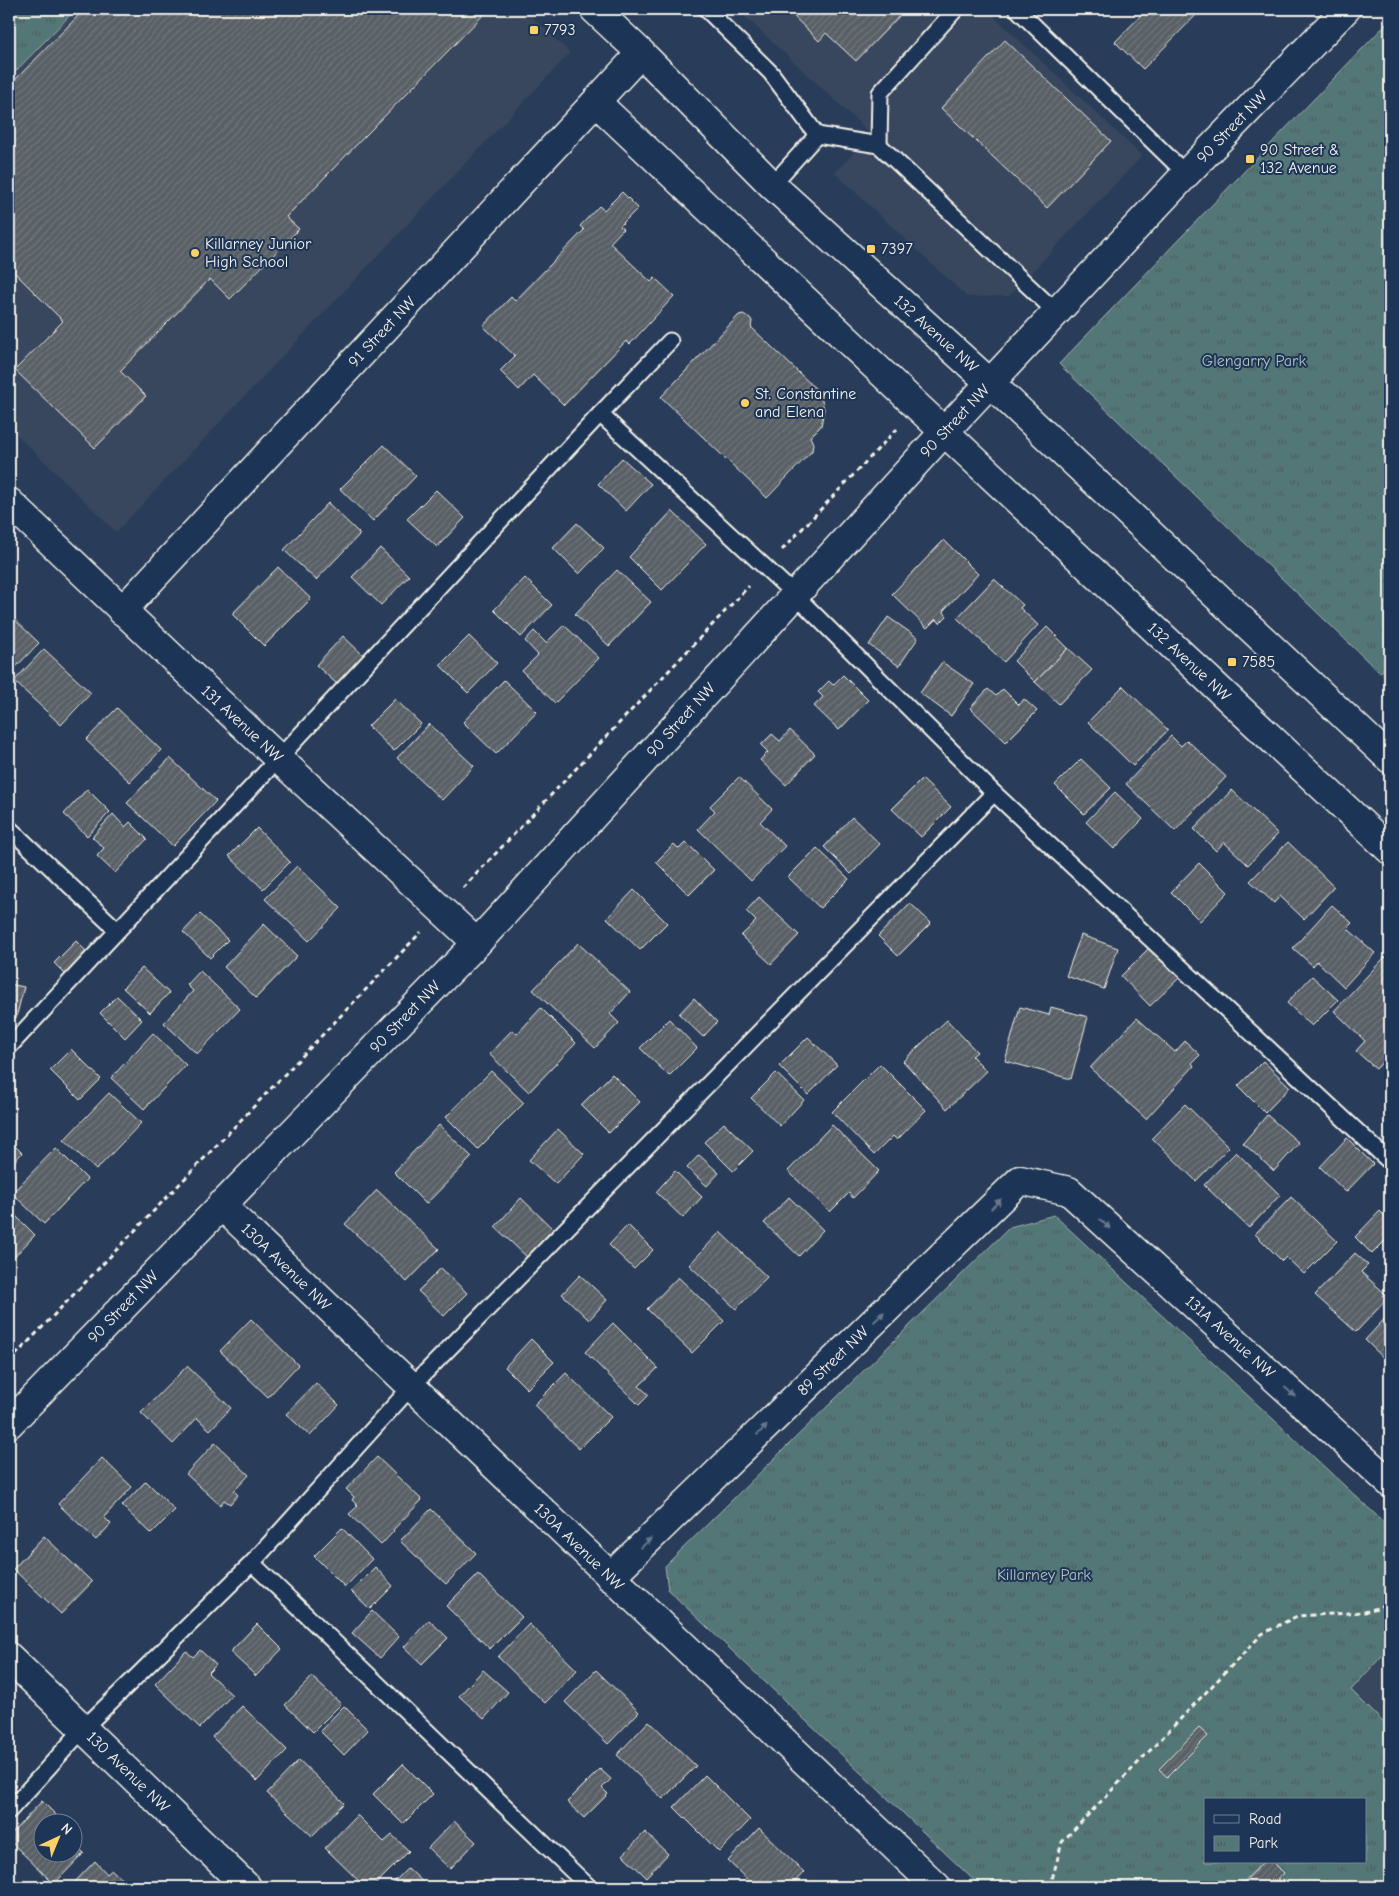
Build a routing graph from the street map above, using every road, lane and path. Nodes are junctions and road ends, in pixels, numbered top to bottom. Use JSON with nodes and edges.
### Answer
{"nodes":[{"id":1,"x":594,"y":9,"type":"edge"},
{"id":2,"x":706,"y":9,"type":"edge"},
{"id":3,"x":956,"y":9,"type":"edge"},
{"id":4,"x":1017,"y":9,"type":"edge"},
{"id":5,"x":1346,"y":9,"type":"edge"},
{"id":6,"x":642,"y":53,"type":"junction"},
{"id":7,"x":596,"y":102,"type":"junction"},
{"id":8,"x":818,"y":135,"type":"junction"},
{"id":9,"x":880,"y":145,"type":"junction"},
{"id":10,"x":1186,"y":174,"type":"junction"},
{"id":11,"x":772,"y":185,"type":"junction"},
{"id":12,"x":1056,"y":312,"type":"junction"},
{"id":13,"x":670,"y":342,"type":"dead end"},
{"id":14,"x":990,"y":383,"type":"junction"},
{"id":15,"x":918,"y":407,"type":"junction"},
{"id":16,"x":600,"y":414,"type":"junction"},
{"id":17,"x":944,"y":432,"type":"junction"},
{"id":18,"x":9,"y":502,"type":"edge"},
{"id":19,"x":765,"y":568,"type":"junction"},
{"id":20,"x":795,"y":595,"type":"junction"},
{"id":21,"x":122,"y":611,"type":"junction"},
{"id":22,"x":279,"y":759,"type":"junction"},
{"id":23,"x":1390,"y":759,"type":"edge"},
{"id":24,"x":994,"y":793,"type":"junction"},
{"id":25,"x":9,"y":828,"type":"edge"},
{"id":26,"x":1390,"y":850,"type":"edge"},
{"id":27,"x":442,"y":910,"type":"junction"},
{"id":28,"x":116,"y":930,"type":"junction"},
{"id":29,"x":477,"y":943,"type":"junction"},
{"id":30,"x":9,"y":1047,"type":"edge"},
{"id":31,"x":1390,"y":1162,"type":"edge"},
{"id":32,"x":1069,"y":1192,"type":"joint"},
{"id":33,"x":221,"y":1205,"type":"junction"},
{"id":34,"x":9,"y":1362,"type":"edge"},
{"id":35,"x":411,"y":1387,"type":"junction"},
{"id":36,"x":9,"y":1424,"type":"edge"},
{"id":37,"x":1390,"y":1483,"type":"edge"},
{"id":38,"x":252,"y":1563,"type":"junction"},
{"id":39,"x":610,"y":1577,"type":"junction"},
{"id":40,"x":1390,"y":1600,"type":"edge"},
{"id":41,"x":9,"y":1657,"type":"edge"},
{"id":42,"x":83,"y":1729,"type":"junction"},
{"id":43,"x":9,"y":1811,"type":"edge"},
{"id":44,"x":246,"y":1887,"type":"edge"},
{"id":45,"x":590,"y":1887,"type":"edge"},
{"id":46,"x":937,"y":1887,"type":"edge"},
{"id":47,"x":1050,"y":1887,"type":"edge"}],
"edges":[{"from":1,"to":6,"type":"street","name":"132 Avenue NW"},
{"from":2,"to":8,"type":"lane"},
{"from":3,"to":9,"type":"lane"},
{"from":4,"to":10,"type":"lane"},
{"from":5,"to":10,"type":"street","name":"90 Street NW"},
{"from":6,"to":7,"type":"street","name":"91 Street NW"},
{"from":6,"to":11,"type":"street","name":"132 Avenue NW"},
{"from":7,"to":15,"type":"street","name":"132 Avenue NW"},
{"from":7,"to":21,"type":"street","name":"91 Street NW"},
{"from":8,"to":9,"type":"lane"},
{"from":8,"to":11,"type":"lane"},
{"from":9,"to":12,"type":"lane"},
{"from":10,"to":12,"type":"street","name":"90 Street NW"},
{"from":11,"to":14,"type":"street","name":"132 Avenue NW"},
{"from":12,"to":14,"type":"street","name":"90 Street NW"},
{"from":13,"to":16,"type":"lane"},
{"from":14,"to":17,"type":"street","name":"90 Street NW"},
{"from":14,"to":23,"type":"street","name":"132 Avenue NW"},
{"from":15,"to":17,"type":"street","name":"132 Avenue NW"},
{"from":15,"to":19,"type":"path"},
{"from":16,"to":19,"type":"lane"},
{"from":16,"to":22,"type":"lane"},
{"from":17,"to":20,"type":"street","name":"90 Street NW"},
{"from":17,"to":26,"type":"street","name":"132 Avenue NW"},
{"from":18,"to":21,"type":"street","name":"131 Avenue NW"},
{"from":19,"to":20,"type":"lane"},
{"from":19,"to":27,"type":"path"},
{"from":20,"to":24,"type":"lane"},
{"from":20,"to":29,"type":"street","name":"90 Street NW"},
{"from":21,"to":22,"type":"street","name":"131 Avenue NW"},
{"from":22,"to":27,"type":"street","name":"131 Avenue NW"},
{"from":22,"to":28,"type":"lane"},
{"from":24,"to":31,"type":"lane"},
{"from":24,"to":35,"type":"lane"},
{"from":25,"to":28,"type":"lane"},
{"from":27,"to":29,"type":"street","name":"131 Avenue NW"},
{"from":27,"to":34,"type":"path"},
{"from":28,"to":30,"type":"lane"},
{"from":29,"to":33,"type":"street","name":"90 Street NW"},
{"from":32,"to":37,"type":"street","name":"131A Avenue NW","one_way":true},
{"from":39,"to":32,"type":"street","name":"89 Street NW","one_way":true},
{"from":33,"to":35,"type":"street","name":"130A Avenue NW"},
{"from":33,"to":36,"type":"street","name":"90 Street NW"},
{"from":35,"to":38,"type":"lane"},
{"from":35,"to":39,"type":"street","name":"130A Avenue NW"},
{"from":38,"to":42,"type":"lane"},
{"from":38,"to":45,"type":"lane"},
{"from":39,"to":46,"type":"street","name":"130A Avenue NW"},
{"from":40,"to":47,"type":"path"},
{"from":41,"to":42,"type":"street","name":"130 Avenue NW"},
{"from":42,"to":43,"type":"lane"},
{"from":42,"to":44,"type":"street","name":"130 Avenue NW"}]}
